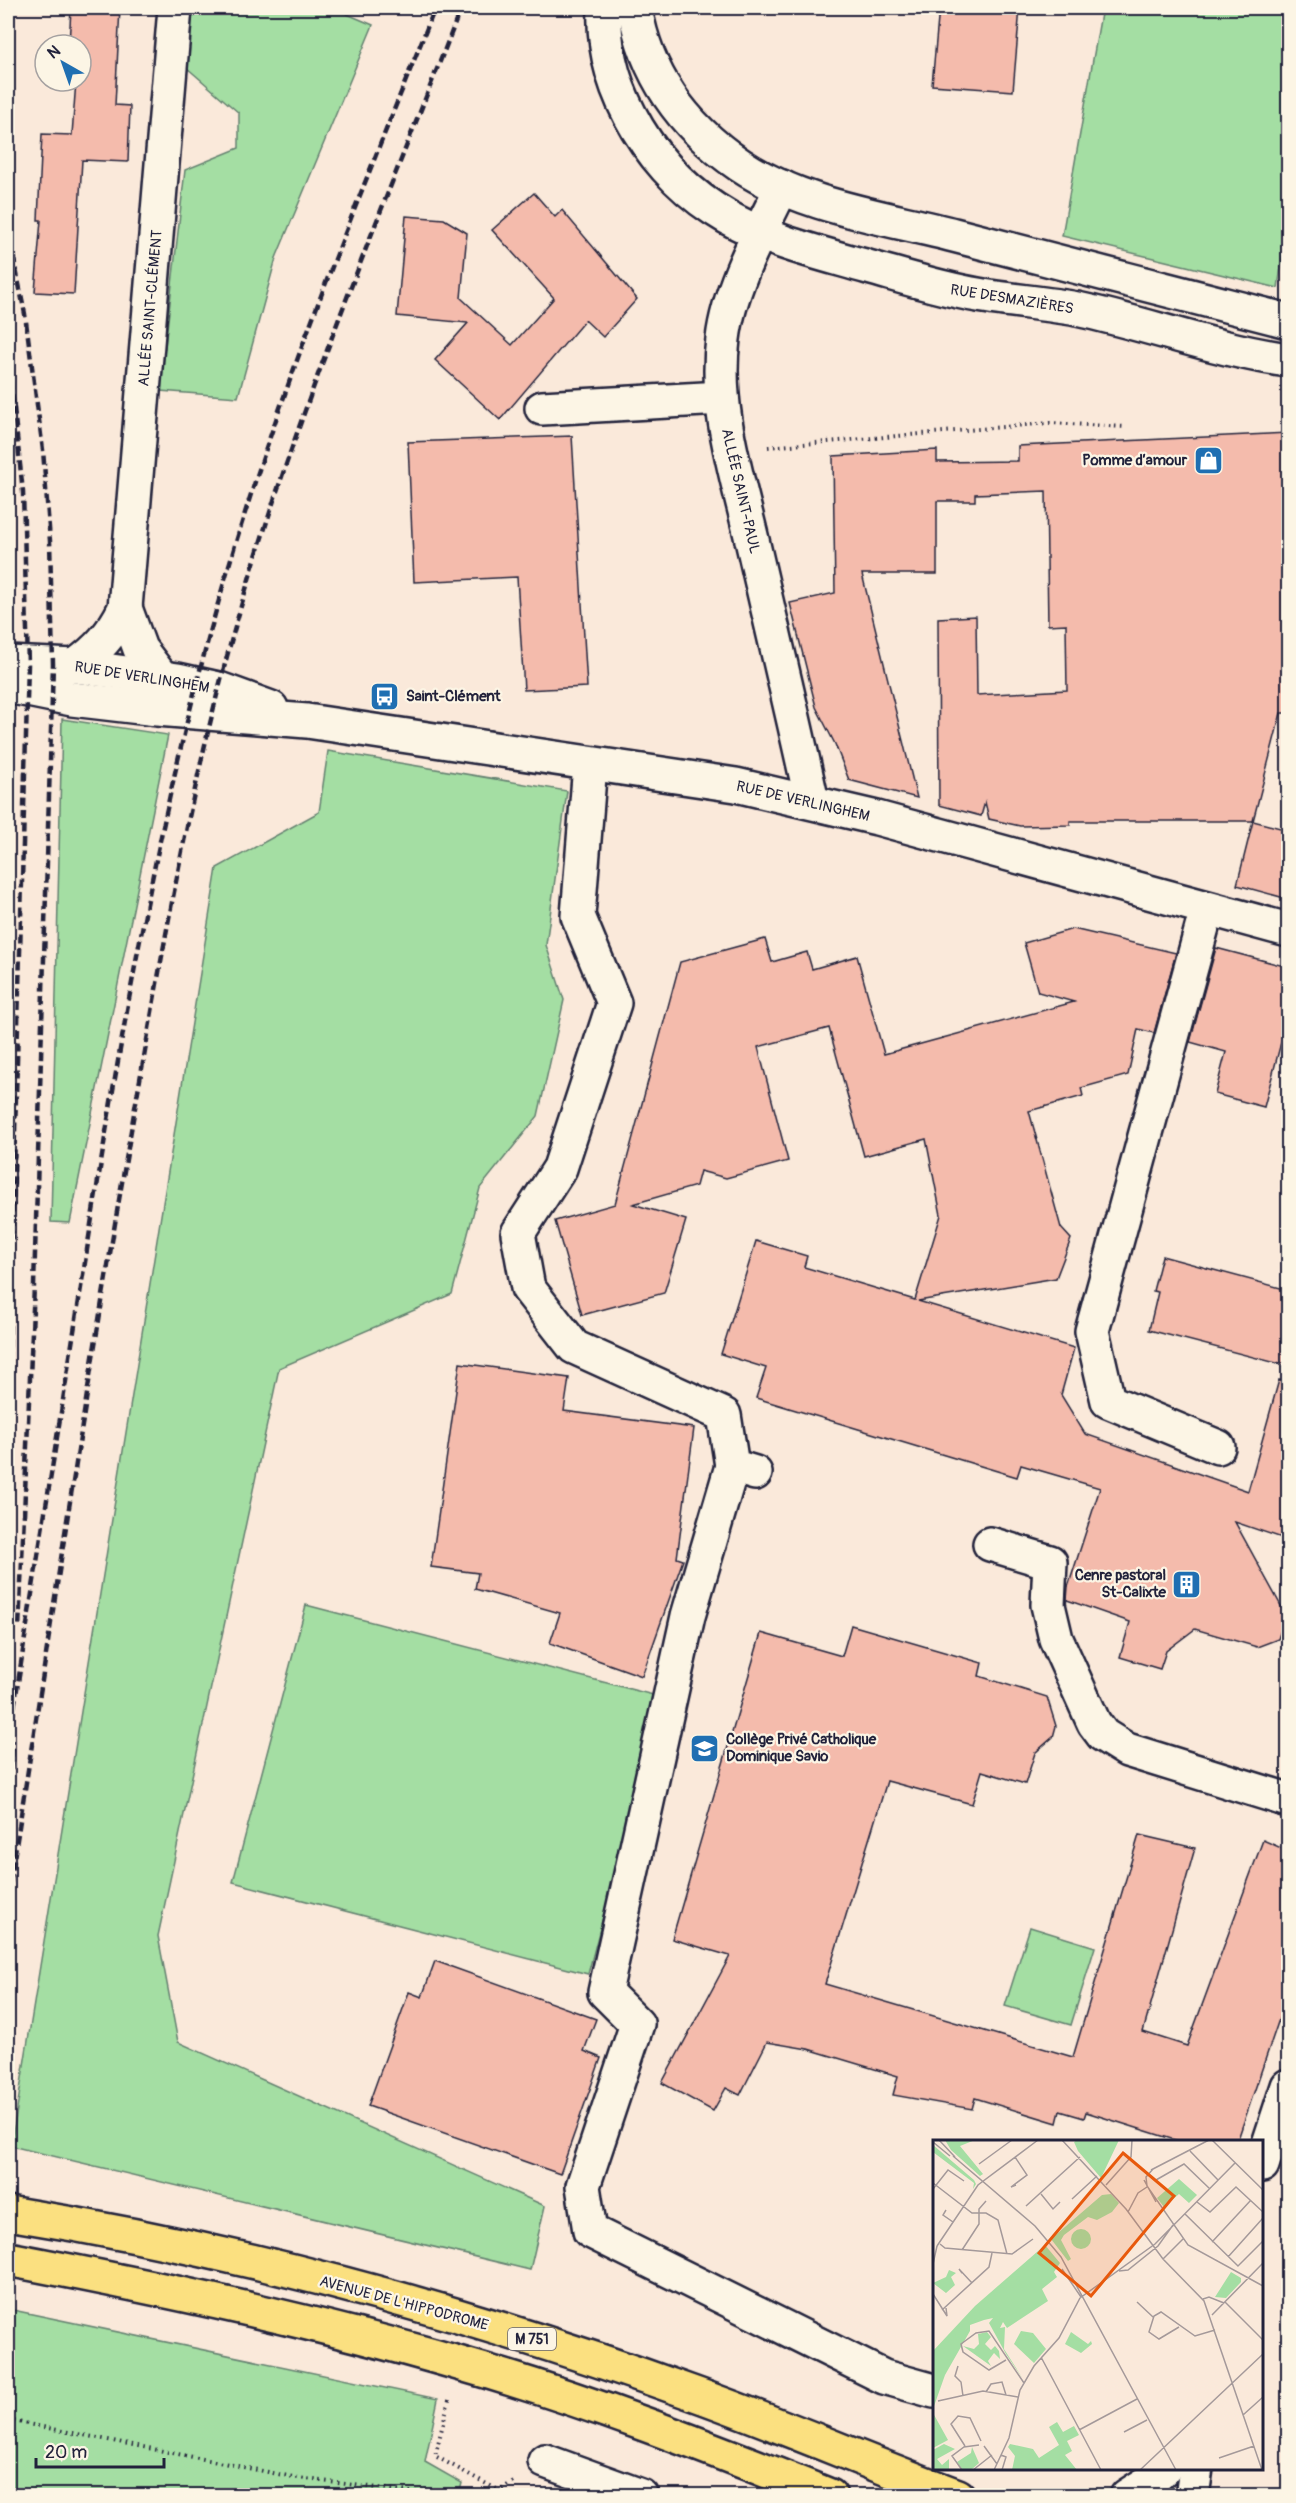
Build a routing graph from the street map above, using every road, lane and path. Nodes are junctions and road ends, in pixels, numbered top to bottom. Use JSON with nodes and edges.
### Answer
{"nodes":[{"id":1,"x":175,"y":8,"type":"edge"},
{"id":2,"x":605,"y":8,"type":"edge"},
{"id":3,"x":635,"y":8,"type":"edge"},
{"id":4,"x":782,"y":187,"type":"junction"},
{"id":5,"x":759,"y":233,"type":"junction"},
{"id":6,"x":1288,"y":321,"type":"edge"},
{"id":7,"x":1288,"y":360,"type":"edge"},
{"id":8,"x":722,"y":398,"type":"junction"},
{"id":9,"x":542,"y":408,"type":"dead end"},
{"id":10,"x":1126,"y":427,"type":"dead end"},
{"id":11,"x":734,"y":459,"type":"junction"},
{"id":12,"x":125,"y":608,"type":"junction"},
{"id":13,"x":8,"y":663,"type":"edge"},
{"id":14,"x":75,"y":666,"type":"junction"},
{"id":15,"x":163,"y":679,"type":"junction"},
{"id":16,"x":8,"y":686,"type":"edge"},
{"id":17,"x":307,"y":721,"type":"junction"},
{"id":18,"x":590,"y":764,"type":"junction"},
{"id":19,"x":812,"y":802,"type":"junction"},
{"id":20,"x":1207,"y":909,"type":"junction"},
{"id":21,"x":1288,"y":930,"type":"edge"},
{"id":22,"x":1218,"y":1447,"type":"dead end"},
{"id":23,"x":990,"y":1544,"type":"dead end"},
{"id":24,"x":1288,"y":1800,"type":"edge"},
{"id":25,"x":1288,"y":2086,"type":"edge"},
{"id":26,"x":1263,"y":2162,"type":"edge"},
{"id":27,"x":8,"y":2213,"type":"edge"},
{"id":28,"x":8,"y":2259,"type":"edge"},
{"id":29,"x":458,"y":2363,"type":"junction"},
{"id":30,"x":933,"y":2391,"type":"edge"},
{"id":31,"x":8,"y":2420,"type":"edge"},
{"id":32,"x":545,"y":2461,"type":"dead end"},
{"id":33,"x":1163,"y":2470,"type":"edge"},
{"id":34,"x":1196,"y":2470,"type":"edge"},
{"id":35,"x":500,"y":2491,"type":"dead end"},
{"id":36,"x":632,"y":2494,"type":"edge"},
{"id":37,"x":443,"y":2496,"type":"edge"},
{"id":38,"x":830,"y":2496,"type":"edge"},
{"id":39,"x":958,"y":2496,"type":"edge"},
{"id":40,"x":1127,"y":2496,"type":"edge"},
{"id":41,"x":1192,"y":2496,"type":"edge"}],
"edges":[{"from":1,"to":12,"type":"street","name":"ALLÉE SAINT-CLÉMENT"},
{"from":2,"to":5,"type":"street","name":"RUE DESMAZIÈRES"},
{"from":3,"to":4,"type":"street"},
{"from":4,"to":5,"type":"street","name":"ALLÉE SAINT-PAUL"},
{"from":4,"to":6,"type":"street"},
{"from":5,"to":7,"type":"street","name":"RUE DESMAZIÈRES"},
{"from":5,"to":8,"type":"street","name":"ALLÉE SAINT-PAUL"},
{"from":8,"to":9,"type":"street"},
{"from":8,"to":11,"type":"street","name":"ALLÉE SAINT-PAUL"},
{"from":10,"to":11,"type":"path"},
{"from":11,"to":19,"type":"street","name":"ALLÉE SAINT-PAUL"},
{"from":12,"to":14,"type":"street","name":"ALLÉE SAINT-CLÉMENT"},
{"from":12,"to":15,"type":"street","name":"ALLÉE SAINT-CLÉMENT"},
{"from":13,"to":14,"type":"street","name":"RUE DE VERLINGHEM"},
{"from":14,"to":15,"type":"street","name":"RUE DE VERLINGHEM"},
{"from":15,"to":17,"type":"street","name":"RUE DE VERLINGHEM"},
{"from":16,"to":17,"type":"street","name":"RUE DE VERLINGHEM"},
{"from":17,"to":18,"type":"street","name":"RUE DE VERLINGHEM"},
{"from":18,"to":19,"type":"street","name":"RUE DE VERLINGHEM"},
{"from":18,"to":30,"type":"street"},
{"from":19,"to":20,"type":"street","name":"RUE DE VERLINGHEM"},
{"from":20,"to":21,"type":"street","name":"RUE DE VERLINGHEM"},
{"from":20,"to":22,"type":"street"},
{"from":23,"to":24,"type":"street"},
{"from":25,"to":26,"type":"street"},
{"from":27,"to":39,"type":"main road","name":"AVENUE DE L'HIPPODROME","number":"M 751"},
{"from":28,"to":29,"type":"main road"},
{"from":29,"to":35,"type":"path"},
{"from":29,"to":38,"type":"main road"},
{"from":31,"to":37,"type":"path"},
{"from":32,"to":36,"type":"street"},
{"from":33,"to":40,"type":"street"},
{"from":34,"to":41,"type":"street"}]}
